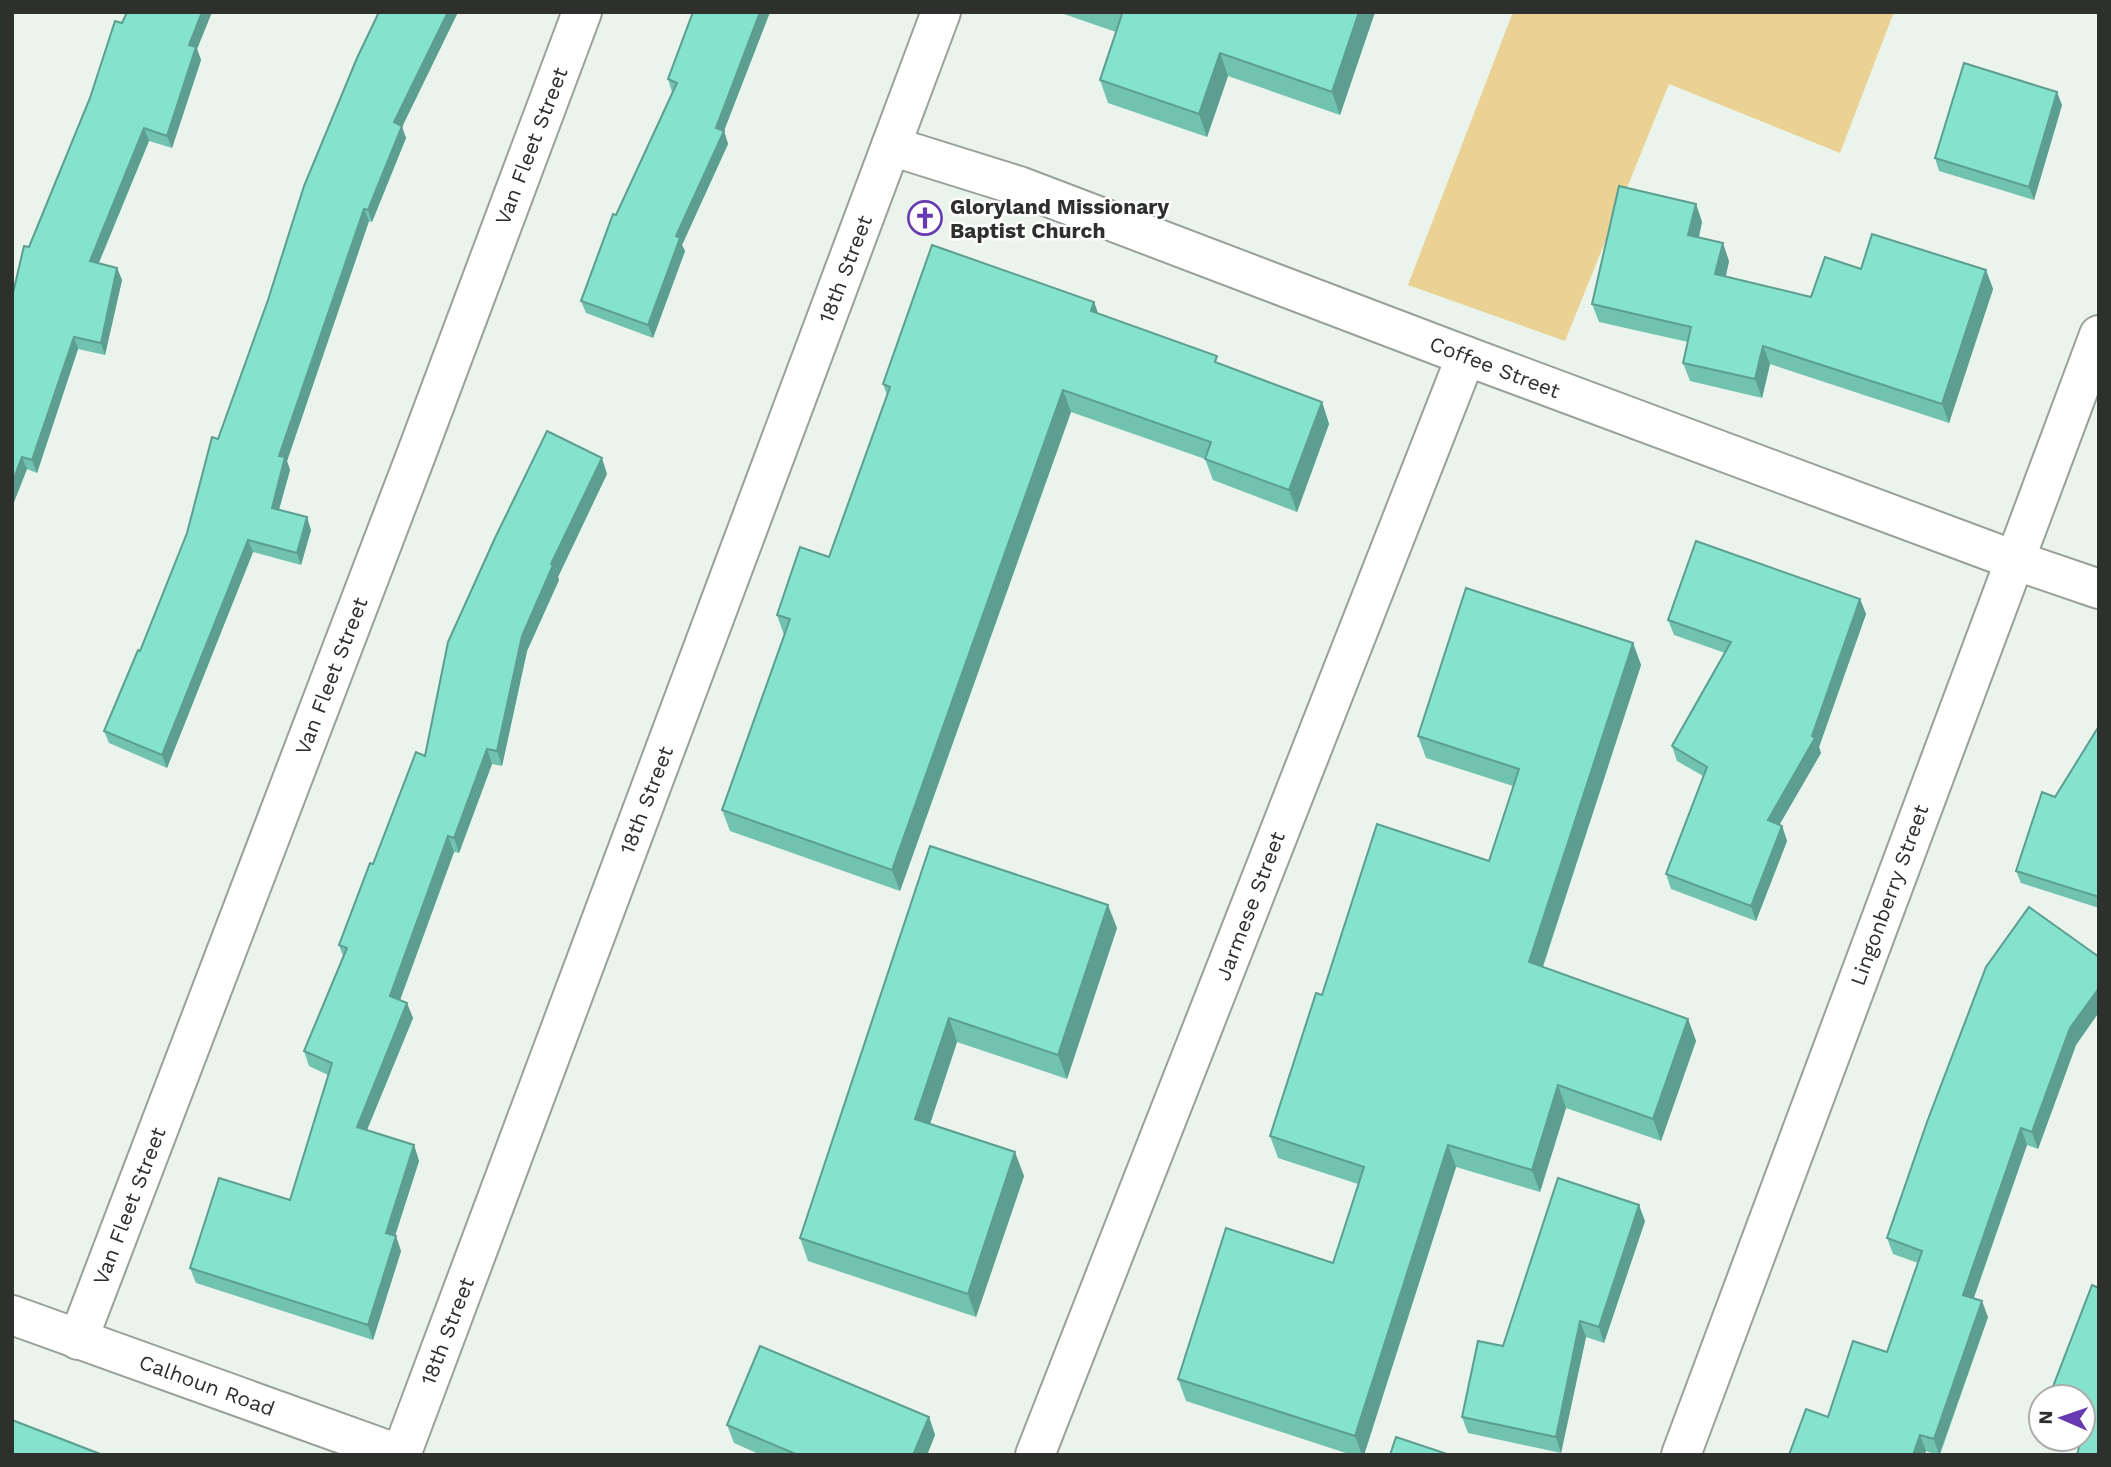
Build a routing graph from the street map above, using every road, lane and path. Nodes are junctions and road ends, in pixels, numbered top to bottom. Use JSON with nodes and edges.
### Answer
{"nodes":[{"id":1,"x":582,"y":12,"type":"edge"},
{"id":2,"x":941,"y":12,"type":"edge"},
{"id":3,"x":891,"y":146,"type":"junction"},
{"id":4,"x":2099,"y":335,"type":"edge"},
{"id":5,"x":1466,"y":356,"type":"junction"},
{"id":6,"x":2014,"y":560,"type":"junction"},
{"id":7,"x":2099,"y":589,"type":"edge"},
{"id":8,"x":12,"y":1315,"type":"edge"},
{"id":9,"x":78,"y":1339,"type":"junction"},
{"id":10,"x":401,"y":1455,"type":"edge"},
{"id":11,"x":1035,"y":1455,"type":"edge"},
{"id":12,"x":1681,"y":1455,"type":"edge"}],
"edges":[{"from":1,"to":9,"type":"street","name":"Van Fleet Street"},
{"from":2,"to":3,"type":"street","name":"18th Street"},
{"from":3,"to":5,"type":"street","name":"Coffee Street"},
{"from":3,"to":10,"type":"street","name":"18th Street"},
{"from":4,"to":6,"type":"street","name":"Lingonberry Street"},
{"from":5,"to":6,"type":"street","name":"Coffee Street"},
{"from":5,"to":11,"type":"street","name":"Jarmese Street"},
{"from":6,"to":7,"type":"street","name":"Coffee Street"},
{"from":6,"to":12,"type":"street","name":"Lingonberry Street"},
{"from":8,"to":9,"type":"street","name":"Calhoun Road"},
{"from":9,"to":10,"type":"street","name":"Calhoun Road"}]}
